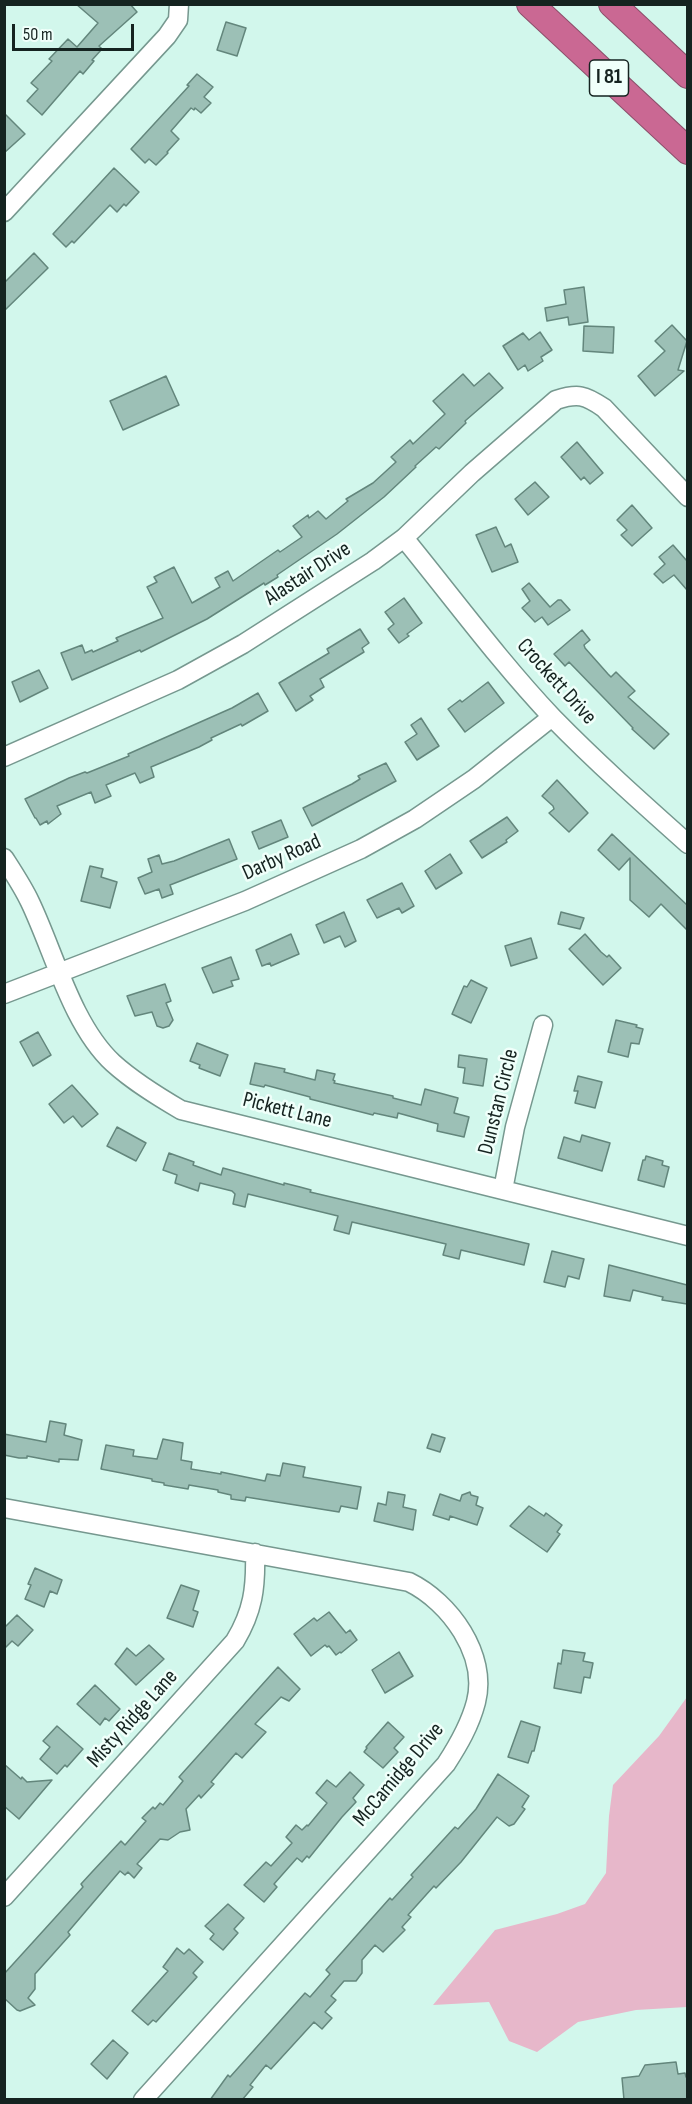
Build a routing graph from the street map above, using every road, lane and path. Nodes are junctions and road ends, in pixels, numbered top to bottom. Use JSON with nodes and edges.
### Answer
{"nodes":[{"id":1,"x":179,"y":4,"type":"edge"},
{"id":2,"x":530,"y":4,"type":"edge"},
{"id":3,"x":612,"y":4,"type":"edge"},
{"id":4,"x":687,"y":75,"type":"edge"},
{"id":5,"x":687,"y":151,"type":"edge"},
{"id":6,"x":4,"y":212,"type":"edge"},
{"id":7,"x":687,"y":497,"type":"edge"},
{"id":8,"x":404,"y":538,"type":"junction"},
{"id":9,"x":552,"y":717,"type":"junction"},
{"id":10,"x":4,"y":757,"type":"edge"},
{"id":11,"x":687,"y":843,"type":"edge"},
{"id":12,"x":4,"y":858,"type":"edge"},
{"id":13,"x":61,"y":974,"type":"junction"},
{"id":14,"x":4,"y":994,"type":"edge"},
{"id":15,"x":543,"y":1025,"type":"dead end"},
{"id":16,"x":503,"y":1190,"type":"junction"},
{"id":17,"x":687,"y":1236,"type":"edge"},
{"id":18,"x":4,"y":1509,"type":"edge"},
{"id":19,"x":255,"y":1553,"type":"junction"},
{"id":20,"x":4,"y":1897,"type":"edge"},
{"id":21,"x":143,"y":2100,"type":"edge"}],
"edges":[{"from":1,"to":6,"type":"street"},
{"from":2,"to":5,"type":"highway","number":"I 81"},
{"from":3,"to":4,"type":"highway","number":"I 81"},
{"from":7,"to":8,"type":"street","name":"Alastair Drive"},
{"from":8,"to":9,"type":"street","name":"Crockett Drive"},
{"from":8,"to":10,"type":"street","name":"Alastair Drive"},
{"from":9,"to":11,"type":"street","name":"Crockett Drive"},
{"from":9,"to":13,"type":"street","name":"Darby Road"},
{"from":12,"to":13,"type":"street","name":"Pickett Lane"},
{"from":13,"to":14,"type":"street","name":"Darby Road"},
{"from":13,"to":16,"type":"street","name":"Pickett Lane"},
{"from":15,"to":16,"type":"street","name":"Dunstan Circle"},
{"from":16,"to":17,"type":"street","name":"Pickett Lane"},
{"from":18,"to":19,"type":"street","name":"McCamidge Drive"},
{"from":19,"to":20,"type":"street","name":"Misty Ridge Lane"},
{"from":19,"to":21,"type":"street","name":"McCamidge Drive"}]}
